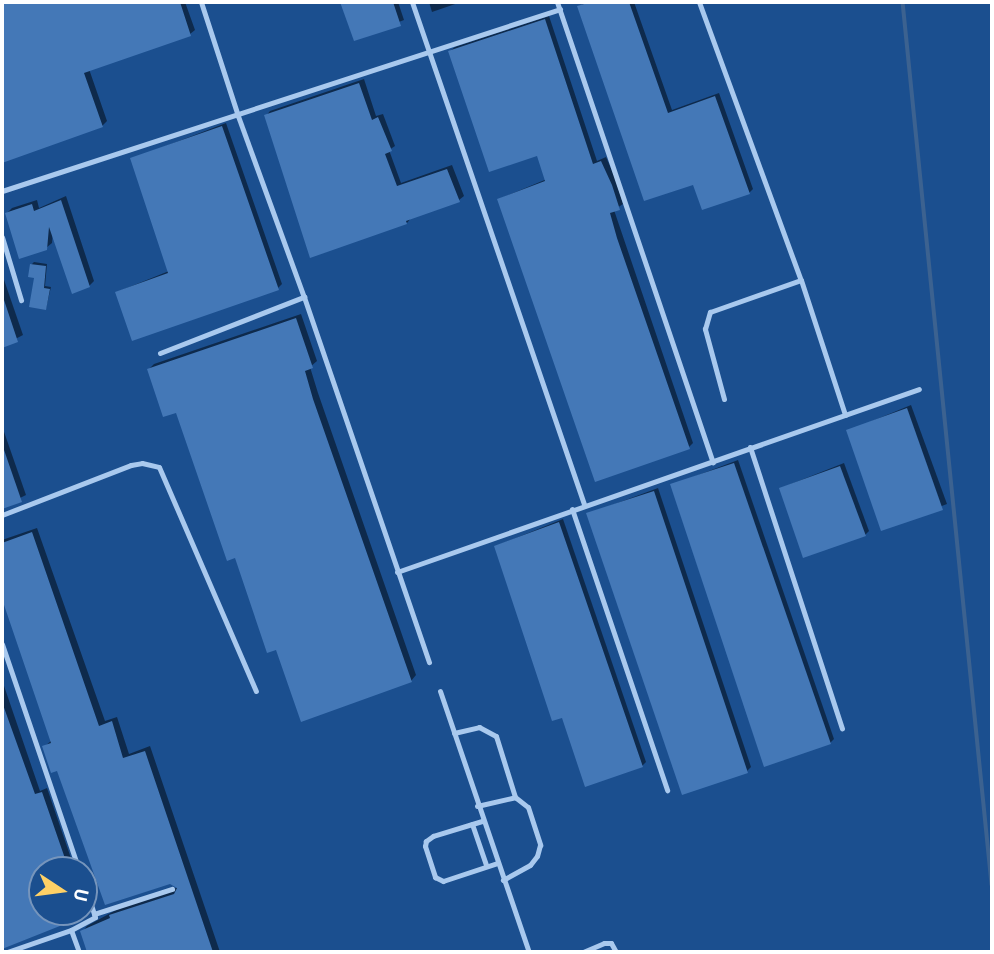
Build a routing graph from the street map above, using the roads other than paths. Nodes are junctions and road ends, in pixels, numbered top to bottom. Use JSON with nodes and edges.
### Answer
{"nodes":[{"id":1,"x":201,"y":2,"type":"edge"},
{"id":2,"x":412,"y":2,"type":"edge"},
{"id":3,"x":557,"y":2,"type":"edge"},
{"id":4,"x":699,"y":2,"type":"edge"},
{"id":5,"x":560,"y":9,"type":"junction"},
{"id":6,"x":430,"y":53,"type":"junction"},
{"id":7,"x":238,"y":116,"type":"junction"},
{"id":8,"x":2,"y":191,"type":"edge"},
{"id":9,"x":2,"y":237,"type":"edge"},
{"id":10,"x":801,"y":280,"type":"junction"},
{"id":11,"x":304,"y":297,"type":"junction"},
{"id":12,"x":21,"y":300,"type":"dead end"},
{"id":13,"x":160,"y":353,"type":"dead end"},
{"id":14,"x":919,"y":389,"type":"dead end"},
{"id":15,"x":724,"y":399,"type":"dead end"},
{"id":16,"x":845,"y":415,"type":"junction"},
{"id":17,"x":750,"y":447,"type":"junction"},
{"id":18,"x":713,"y":462,"type":"junction"},
{"id":19,"x":584,"y":504,"type":"junction"},
{"id":20,"x":572,"y":509,"type":"junction"},
{"id":21,"x":2,"y":515,"type":"edge"},
{"id":22,"x":397,"y":572,"type":"junction"},
{"id":23,"x":2,"y":644,"type":"edge"},
{"id":24,"x":429,"y":662,"type":"dead end"},
{"id":25,"x":256,"y":691,"type":"dead end"},
{"id":26,"x":440,"y":691,"type":"dead end"},
{"id":27,"x":842,"y":728,"type":"dead end"},
{"id":28,"x":454,"y":733,"type":"junction"},
{"id":29,"x":667,"y":790,"type":"dead end"},
{"id":30,"x":515,"y":797,"type":"junction"},
{"id":31,"x":477,"y":806,"type":"junction"},
{"id":32,"x":482,"y":821,"type":"junction"},
{"id":33,"x":472,"y":824,"type":"junction"},
{"id":34,"x":74,"y":856,"type":"edge"},
{"id":35,"x":497,"y":863,"type":"junction"},
{"id":36,"x":486,"y":865,"type":"junction"},
{"id":37,"x":503,"y":880,"type":"junction"},
{"id":38,"x":172,"y":889,"type":"dead end"},
{"id":39,"x":98,"y":913,"type":"edge"},
{"id":40,"x":80,"y":926,"type":"edge"},
{"id":41,"x":71,"y":930,"type":"junction"},
{"id":42,"x":7,"y":952,"type":"edge"},
{"id":43,"x":79,"y":952,"type":"edge"},
{"id":44,"x":529,"y":952,"type":"edge"},
{"id":45,"x":583,"y":952,"type":"edge"},
{"id":46,"x":616,"y":952,"type":"edge"}],
"edges":[{"from":1,"to":7,"type":"lane"},
{"from":2,"to":6,"type":"lane"},
{"from":3,"to":5,"type":"lane"},
{"from":4,"to":10,"type":"lane"},
{"from":5,"to":6,"type":"lane"},
{"from":5,"to":18,"type":"lane"},
{"from":6,"to":7,"type":"lane"},
{"from":6,"to":19,"type":"lane"},
{"from":7,"to":8,"type":"lane"},
{"from":7,"to":11,"type":"lane"},
{"from":9,"to":12,"type":"lane"},
{"from":10,"to":15,"type":"lane"},
{"from":10,"to":16,"type":"lane"},
{"from":11,"to":13,"type":"lane"},
{"from":11,"to":22,"type":"lane"},
{"from":14,"to":16,"type":"lane"},
{"from":16,"to":17,"type":"lane"},
{"from":17,"to":18,"type":"lane"},
{"from":17,"to":27,"type":"lane"},
{"from":18,"to":19,"type":"lane"},
{"from":19,"to":20,"type":"lane"},
{"from":20,"to":22,"type":"lane"},
{"from":20,"to":29,"type":"lane"},
{"from":21,"to":25,"type":"lane"},
{"from":22,"to":24,"type":"lane"},
{"from":23,"to":34,"type":"lane"},
{"from":26,"to":28,"type":"lane"},
{"from":28,"to":30,"type":"lane"},
{"from":28,"to":31,"type":"lane"},
{"from":30,"to":31,"type":"lane"},
{"from":30,"to":37,"type":"lane"},
{"from":31,"to":32,"type":"lane"},
{"from":32,"to":33,"type":"lane"},
{"from":32,"to":35,"type":"lane"},
{"from":33,"to":36,"type":"lane"},
{"from":33,"to":36,"type":"lane"},
{"from":35,"to":36,"type":"lane"},
{"from":35,"to":37,"type":"lane"},
{"from":37,"to":44,"type":"lane"},
{"from":38,"to":39,"type":"lane"},
{"from":40,"to":41,"type":"lane"},
{"from":41,"to":42,"type":"lane"},
{"from":41,"to":43,"type":"lane"},
{"from":45,"to":46,"type":"lane"}]}
